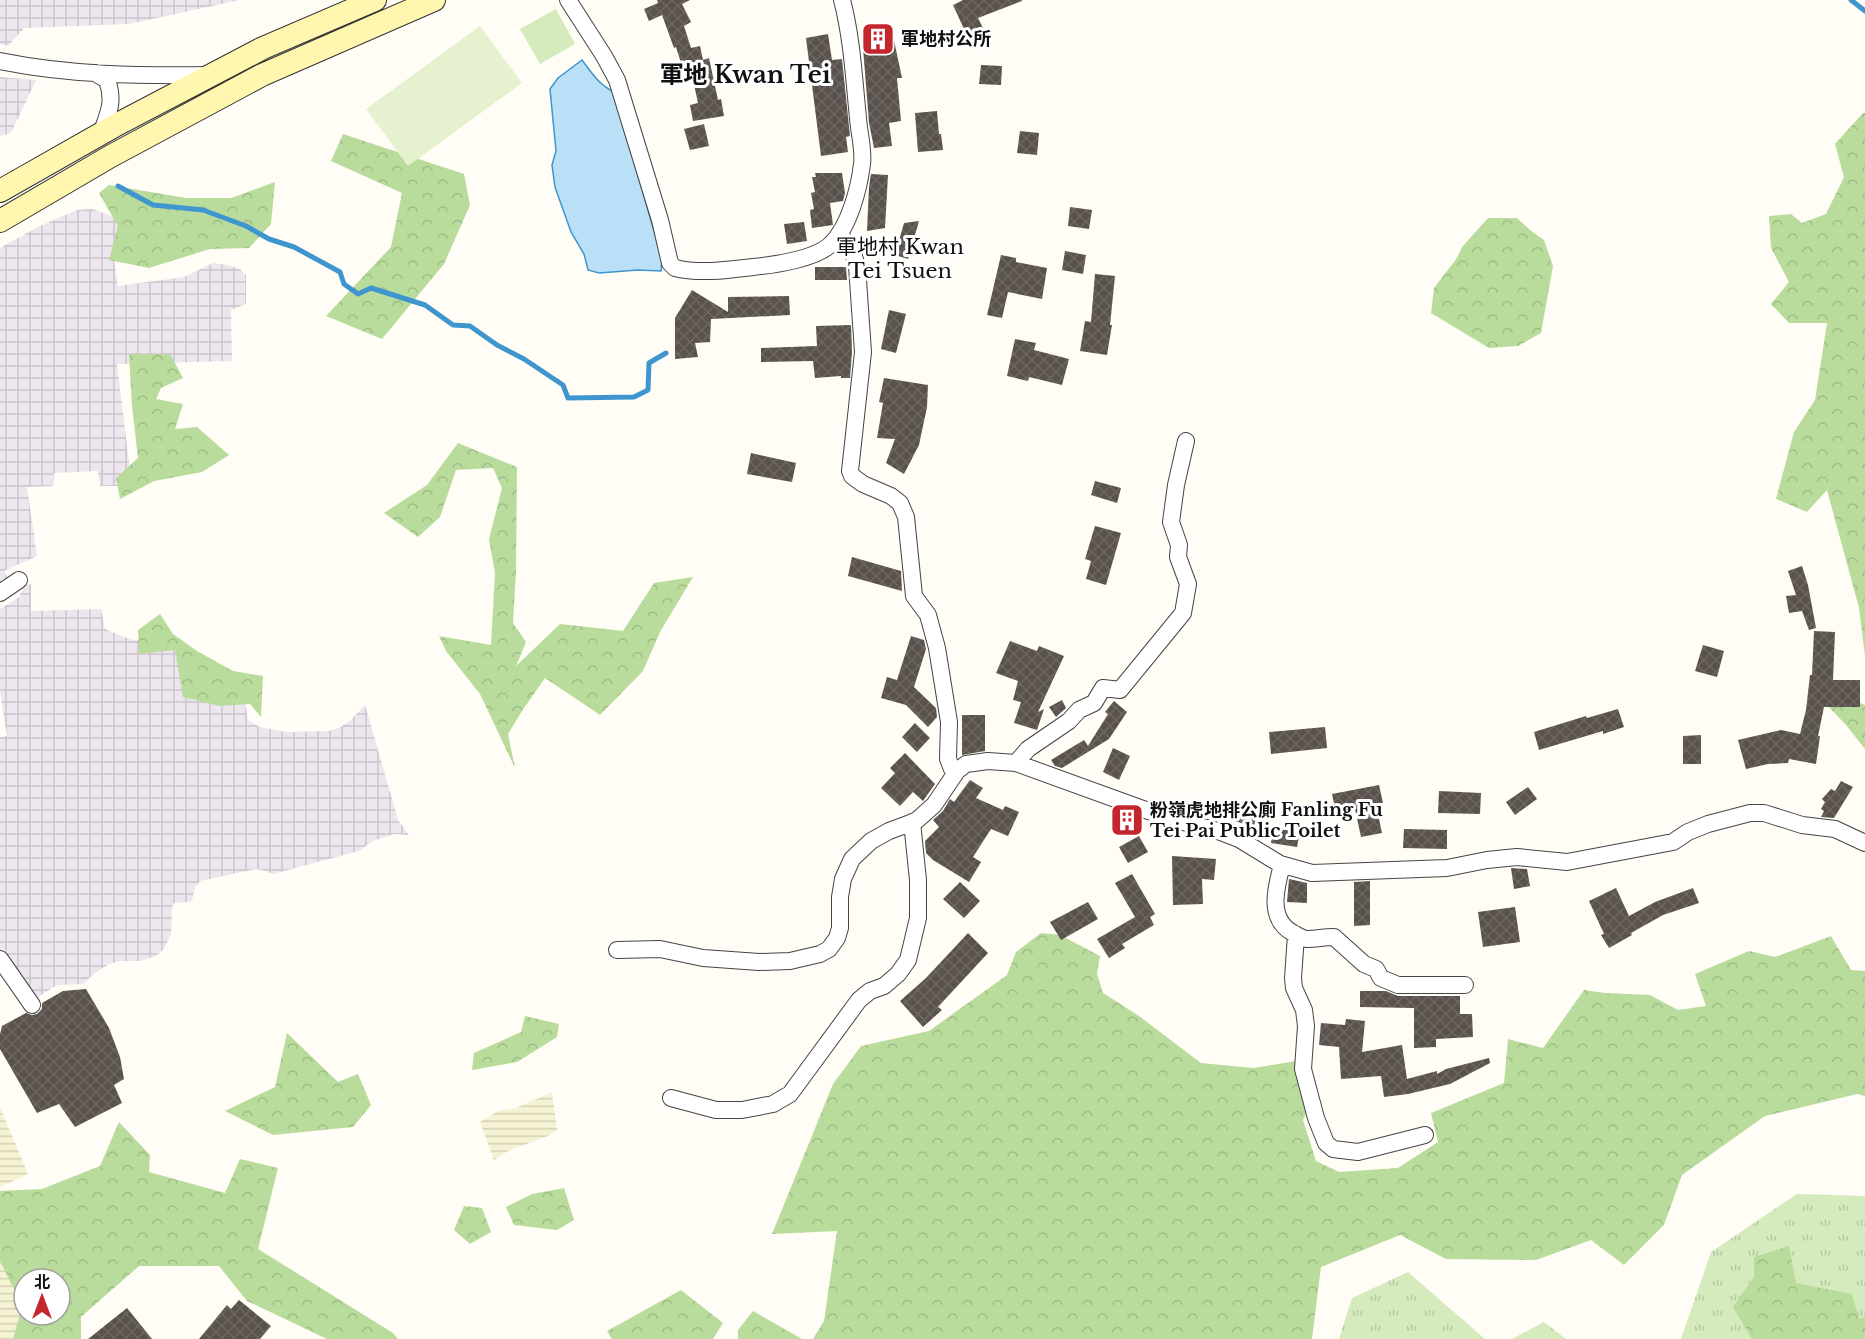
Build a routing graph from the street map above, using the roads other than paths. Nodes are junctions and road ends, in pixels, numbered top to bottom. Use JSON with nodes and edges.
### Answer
{"nodes":[{"id":1,"x":375,"y":0,"type":"edge"},
{"id":2,"x":434,"y":0,"type":"edge"},
{"id":3,"x":568,"y":0,"type":"edge"},
{"id":4,"x":842,"y":0,"type":"edge"},
{"id":5,"x":0,"y":61,"type":"edge"},
{"id":6,"x":95,"y":74,"type":"junction"},
{"id":7,"x":210,"y":75,"type":"junction"},
{"id":8,"x":101,"y":134,"type":"junction"},
{"id":9,"x":0,"y":191,"type":"edge"},
{"id":10,"x":0,"y":221,"type":"edge"},
{"id":11,"x":840,"y":234,"type":"junction"},
{"id":12,"x":1186,"y":441,"type":"dead end"},
{"id":13,"x":19,"y":580,"type":"dead end"},
{"id":14,"x":0,"y":593,"type":"edge"},
{"id":15,"x":1016,"y":763,"type":"junction"},
{"id":16,"x":957,"y":771,"type":"junction"},
{"id":17,"x":912,"y":822,"type":"junction"},
{"id":18,"x":1865,"y":843,"type":"edge"},
{"id":19,"x":1282,"y":865,"type":"junction"},
{"id":20,"x":1296,"y":935,"type":"junction"},
{"id":21,"x":617,"y":950,"type":"dead end"},
{"id":22,"x":0,"y":959,"type":"edge"},
{"id":23,"x":1465,"y":985,"type":"dead end"},
{"id":24,"x":32,"y":1005,"type":"dead end"},
{"id":25,"x":671,"y":1098,"type":"dead end"},
{"id":26,"x":1425,"y":1135,"type":"dead end"}],
"edges":[{"from":1,"to":7,"type":"main road"},
{"from":2,"to":10,"type":"main road"},
{"from":3,"to":11,"type":"street"},
{"from":4,"to":11,"type":"street"},
{"from":5,"to":6,"type":"street"},
{"from":6,"to":7,"type":"street"},
{"from":6,"to":8,"type":"street"},
{"from":7,"to":8,"type":"main road"},
{"from":8,"to":9,"type":"main road"},
{"from":11,"to":16,"type":"street"},
{"from":12,"to":15,"type":"street"},
{"from":13,"to":14,"type":"street"},
{"from":15,"to":16,"type":"street"},
{"from":15,"to":19,"type":"street"},
{"from":16,"to":17,"type":"street"},
{"from":17,"to":21,"type":"street"},
{"from":17,"to":25,"type":"street"},
{"from":18,"to":19,"type":"street"},
{"from":19,"to":20,"type":"street"},
{"from":20,"to":23,"type":"street"},
{"from":20,"to":26,"type":"street"},
{"from":22,"to":24,"type":"street"}]}
